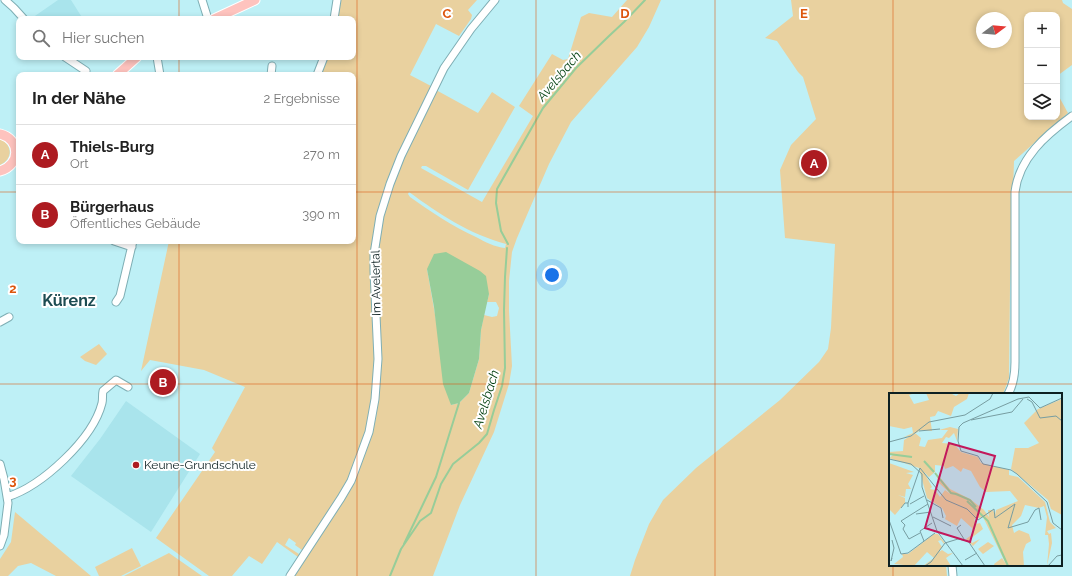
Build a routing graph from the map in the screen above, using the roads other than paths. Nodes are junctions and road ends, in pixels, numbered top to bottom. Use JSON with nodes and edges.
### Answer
{"nodes":[{"id":1,"x":5,"y":0,"type":"edge"},
{"id":2,"x":202,"y":0,"type":"edge"},
{"id":3,"x":256,"y":0,"type":"edge"},
{"id":4,"x":337,"y":0,"type":"edge"},
{"id":5,"x":495,"y":0,"type":"edge"},
{"id":6,"x":21,"y":16,"type":"edge"},
{"id":7,"x":207,"y":16,"type":"edge"},
{"id":8,"x":221,"y":16,"type":"edge"},
{"id":9,"x":334,"y":16,"type":"edge"},
{"id":10,"x":70,"y":60,"type":"edge"},
{"id":11,"x":134,"y":60,"type":"edge"},
{"id":12,"x":158,"y":60,"type":"edge"},
{"id":13,"x":323,"y":60,"type":"edge"},
{"id":14,"x":272,"y":66,"type":"dead end"},
{"id":15,"x":86,"y":71,"type":"dead end"},
{"id":16,"x":120,"y":72,"type":"edge"},
{"id":17,"x":160,"y":72,"type":"edge"},
{"id":18,"x":271,"y":72,"type":"edge"},
{"id":19,"x":318,"y":72,"type":"edge"},
{"id":20,"x":1072,"y":116,"type":"edge"},
{"id":21,"x":0,"y":134,"type":"edge"},
{"id":22,"x":16,"y":142,"type":"edge"},
{"id":23,"x":16,"y":154,"type":"edge"},
{"id":24,"x":0,"y":171,"type":"edge"},
{"id":25,"x":133,"y":244,"type":"edge"},
{"id":26,"x":116,"y":302,"type":"dead end"},
{"id":27,"x":9,"y":317,"type":"dead end"},
{"id":28,"x":0,"y":322,"type":"edge"},
{"id":29,"x":128,"y":387,"type":"dead end"},
{"id":30,"x":1009,"y":393,"type":"edge"},
{"id":31,"x":0,"y":464,"type":"edge"},
{"id":32,"x":7,"y":497,"type":"junction"},
{"id":33,"x":0,"y":546,"type":"edge"},
{"id":34,"x":952,"y":566,"type":"edge"},
{"id":35,"x":290,"y":576,"type":"edge"},
{"id":36,"x":953,"y":576,"type":"edge"}],
"edges":[{"from":1,"to":6,"type":"street"},
{"from":2,"to":7,"type":"street"},
{"from":3,"to":8,"type":"main road"},
{"from":4,"to":9,"type":"street"},
{"from":5,"to":35,"type":"street","name":"Im Avelertal"},
{"from":10,"to":15,"type":"street"},
{"from":11,"to":16,"type":"main road"},
{"from":12,"to":17,"type":"street"},
{"from":13,"to":19,"type":"street"},
{"from":14,"to":18,"type":"street"},
{"from":20,"to":30,"type":"street"},
{"from":21,"to":22,"type":"main road"},
{"from":23,"to":24,"type":"main road"},
{"from":25,"to":26,"type":"street"},
{"from":27,"to":28,"type":"street"},
{"from":29,"to":32,"type":"street"},
{"from":31,"to":32,"type":"street"},
{"from":32,"to":33,"type":"street"},
{"from":34,"to":36,"type":"street"}]}
